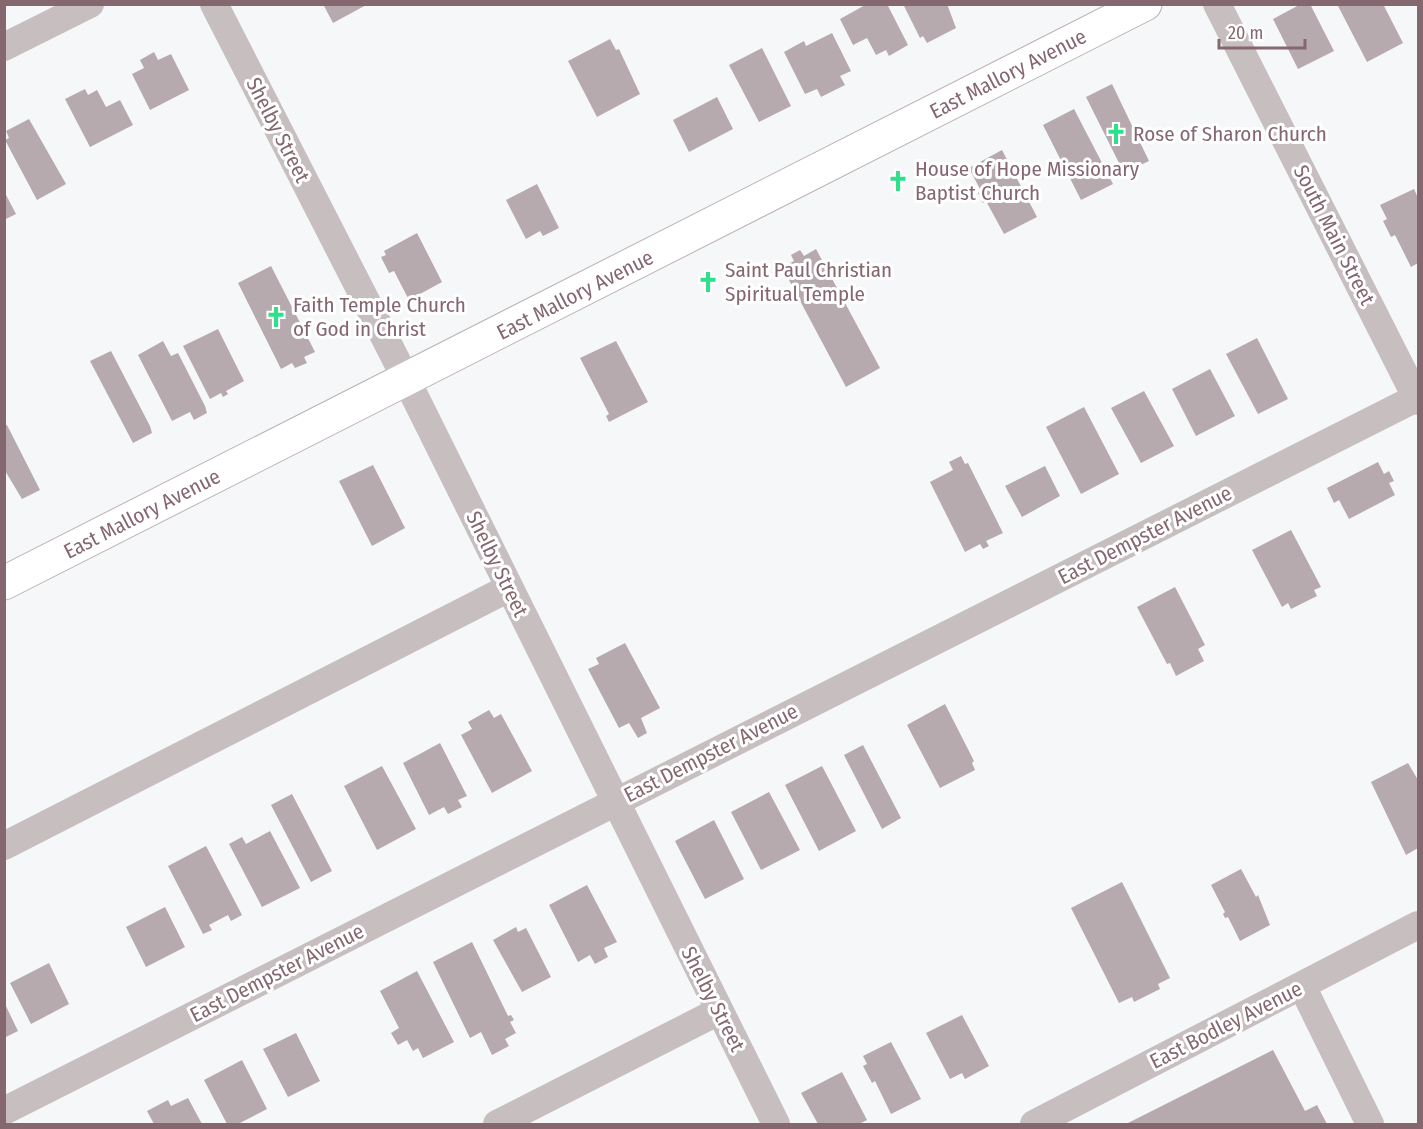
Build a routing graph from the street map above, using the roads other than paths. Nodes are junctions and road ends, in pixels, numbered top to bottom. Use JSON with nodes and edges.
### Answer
{"nodes":[{"id":1,"x":90,"y":4,"type":"edge"},
{"id":2,"x":214,"y":4,"type":"edge"},
{"id":3,"x":1145,"y":4,"type":"edge"},
{"id":4,"x":1216,"y":4,"type":"edge"},
{"id":5,"x":4,"y":47,"type":"edge"},
{"id":6,"x":407,"y":381,"type":"junction"},
{"id":7,"x":1418,"y":398,"type":"edge"},
{"id":8,"x":4,"y":583,"type":"edge"},
{"id":9,"x":509,"y":588,"type":"junction"},
{"id":10,"x":614,"y":802,"type":"junction"},
{"id":11,"x":4,"y":846,"type":"edge"},
{"id":12,"x":1419,"y":926,"type":"edge"},
{"id":13,"x":1302,"y":986,"type":"junction"},
{"id":14,"x":720,"y":1011,"type":"junction"},
{"id":15,"x":4,"y":1111,"type":"edge"},
{"id":16,"x":497,"y":1125,"type":"edge"},
{"id":17,"x":776,"y":1125,"type":"edge"},
{"id":18,"x":1034,"y":1125,"type":"edge"},
{"id":19,"x":1370,"y":1125,"type":"edge"}],
"edges":[{"from":1,"to":5,"type":"street"},
{"from":2,"to":6,"type":"street","name":"Shelby Street"},
{"from":3,"to":6,"type":"main road","name":"East Mallory Avenue"},
{"from":4,"to":7,"type":"street","name":"South Main Street"},
{"from":6,"to":8,"type":"main road","name":"East Mallory Avenue"},
{"from":6,"to":9,"type":"street","name":"Shelby Street"},
{"from":7,"to":10,"type":"street","name":"East Dempster Avenue"},
{"from":9,"to":10,"type":"street","name":"Shelby Street"},
{"from":9,"to":11,"type":"street"},
{"from":10,"to":14,"type":"street","name":"Shelby Street"},
{"from":10,"to":15,"type":"street","name":"East Dempster Avenue"},
{"from":12,"to":13,"type":"street","name":"East Bodley Avenue"},
{"from":13,"to":18,"type":"street","name":"East Bodley Avenue"},
{"from":13,"to":19,"type":"street"},
{"from":14,"to":16,"type":"street"},
{"from":14,"to":17,"type":"street","name":"Shelby Street"}]}
